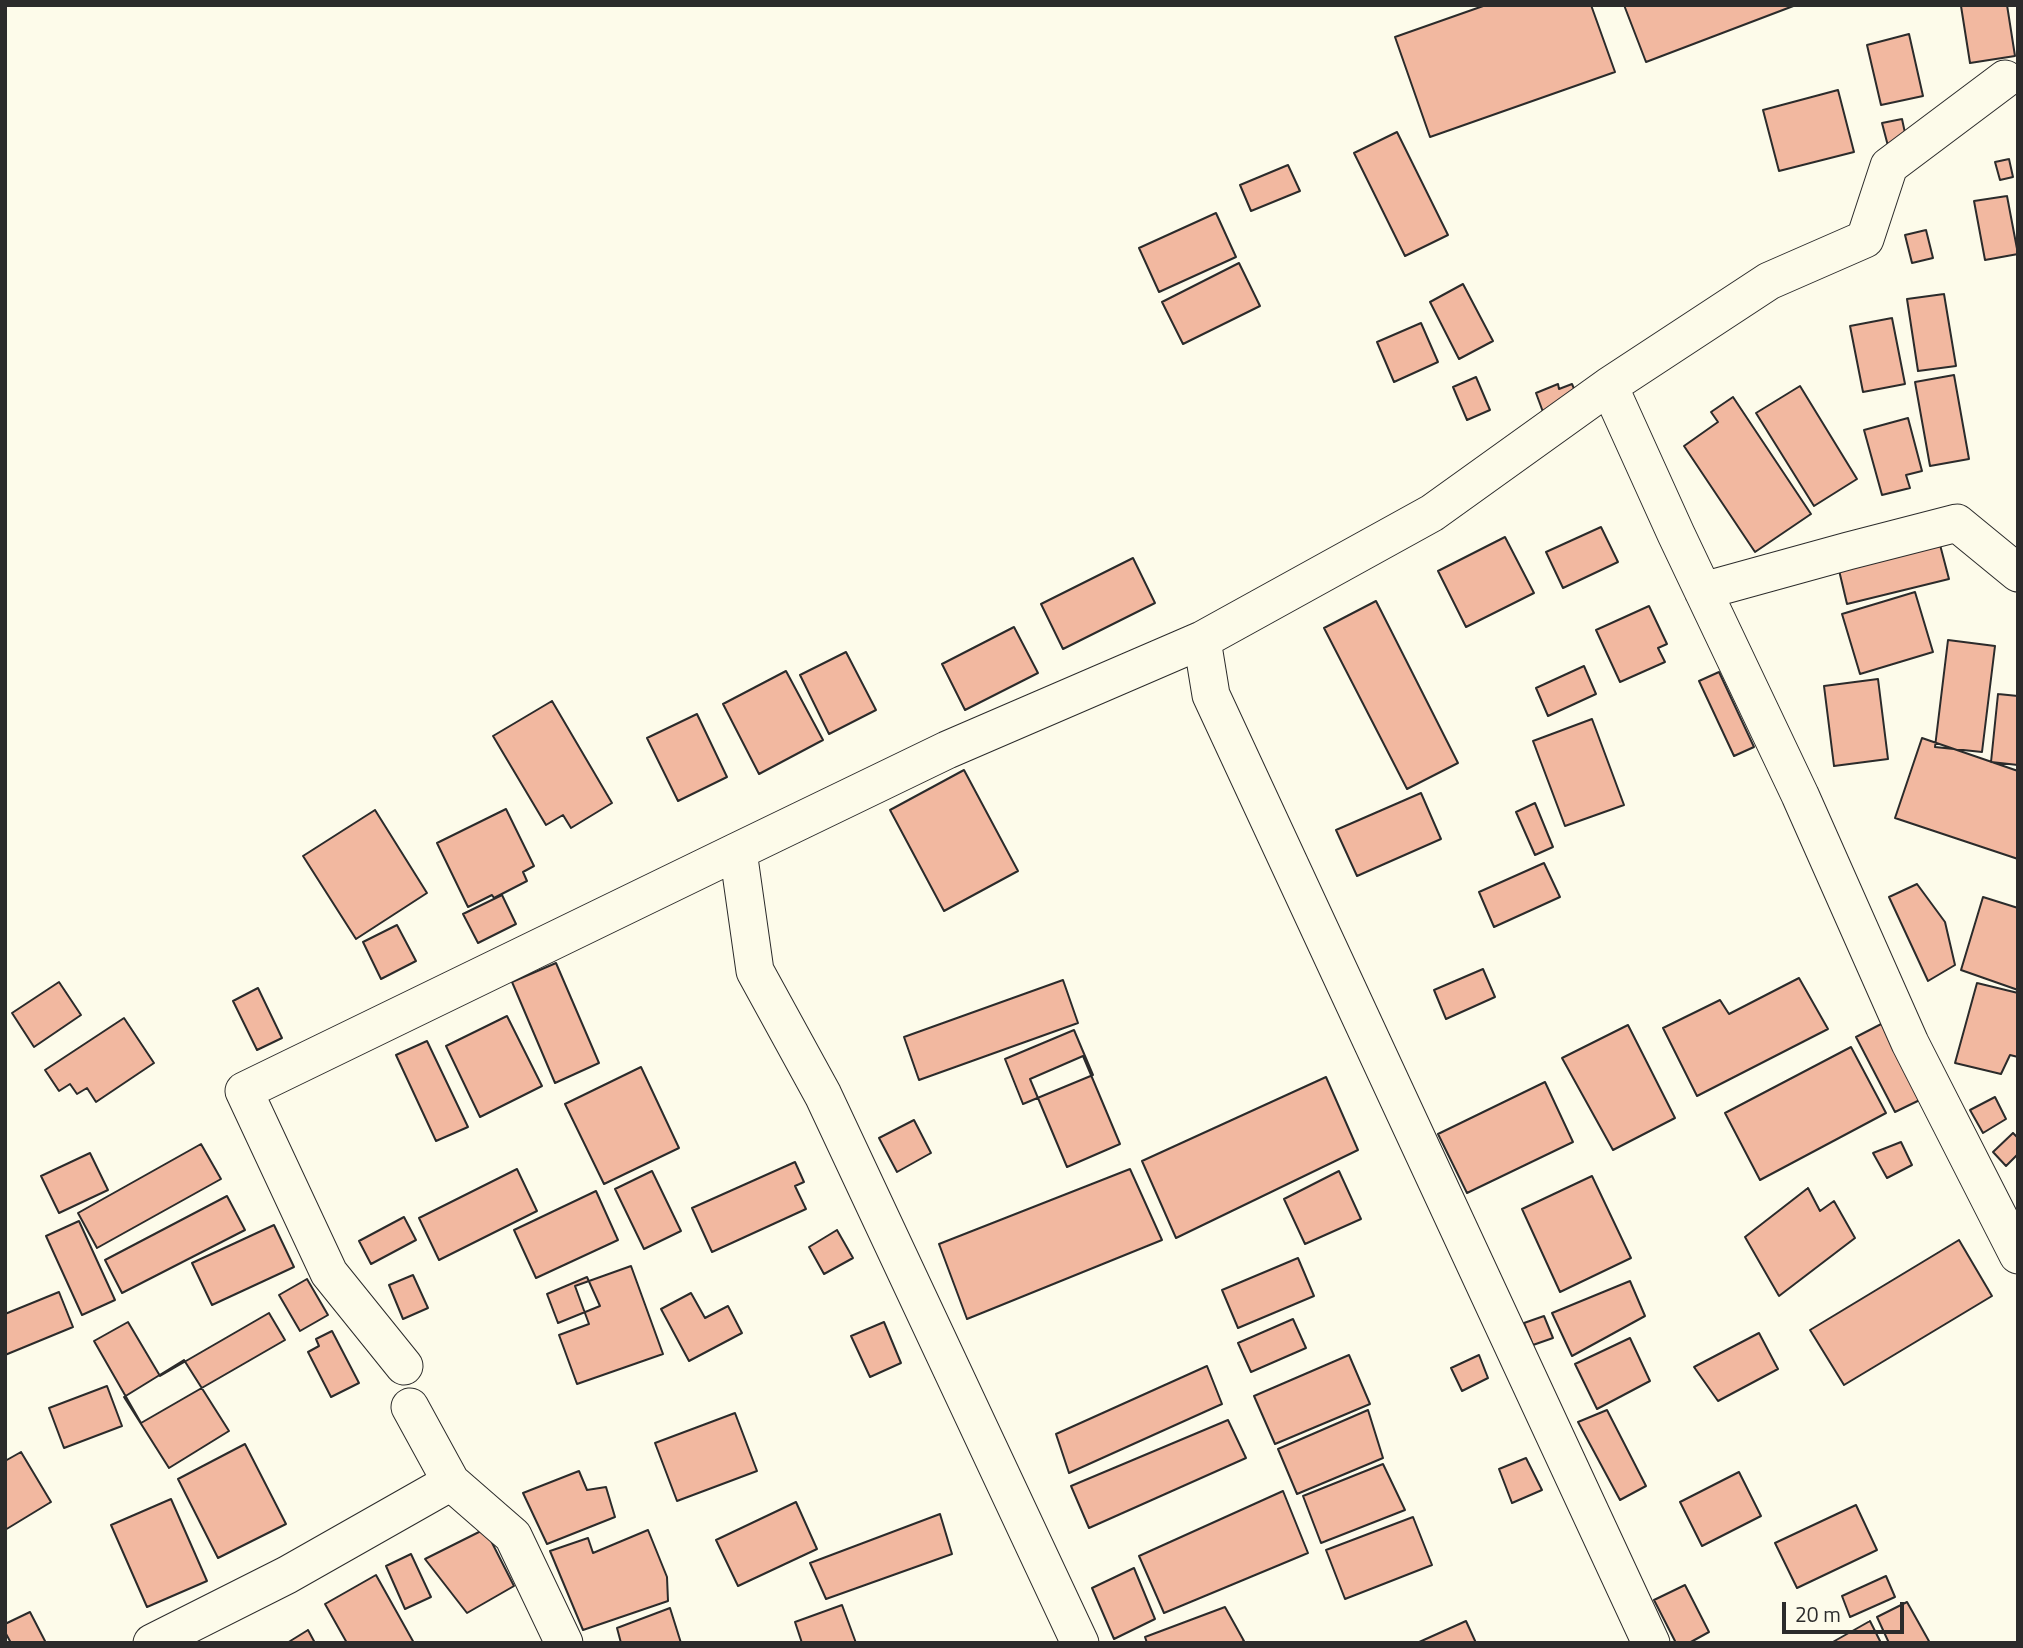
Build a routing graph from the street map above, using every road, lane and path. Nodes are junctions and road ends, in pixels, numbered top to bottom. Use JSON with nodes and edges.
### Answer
{"nodes":[{"id":1,"x":2005,"y":79,"type":"dead end"},
{"id":2,"x":1609,"y":386,"type":"junction"},
{"id":3,"x":2018,"y":573,"type":"edge"},
{"id":4,"x":1703,"y":591,"type":"junction"},
{"id":5,"x":1202,"y":640,"type":"junction"},
{"id":6,"x":738,"y":851,"type":"junction"},
{"id":7,"x":2018,"y":1255,"type":"edge"},
{"id":8,"x":404,"y":1366,"type":"dead end"},
{"id":9,"x":410,"y":1407,"type":"dead end"},
{"id":10,"x":452,"y":1482,"type":"junction"},
{"id":11,"x":152,"y":1643,"type":"edge"},
{"id":12,"x":564,"y":1643,"type":"edge"},
{"id":13,"x":1080,"y":1643,"type":"edge"},
{"id":14,"x":1651,"y":1643,"type":"edge"}],
"edges":[{"from":1,"to":2,"type":"street"},
{"from":2,"to":4,"type":"street"},
{"from":2,"to":5,"type":"street"},
{"from":3,"to":4,"type":"street"},
{"from":4,"to":7,"type":"street"},
{"from":5,"to":6,"type":"street"},
{"from":5,"to":14,"type":"street"},
{"from":6,"to":8,"type":"street"},
{"from":6,"to":13,"type":"street"},
{"from":9,"to":10,"type":"street"},
{"from":10,"to":11,"type":"street"},
{"from":10,"to":12,"type":"street"}]}
